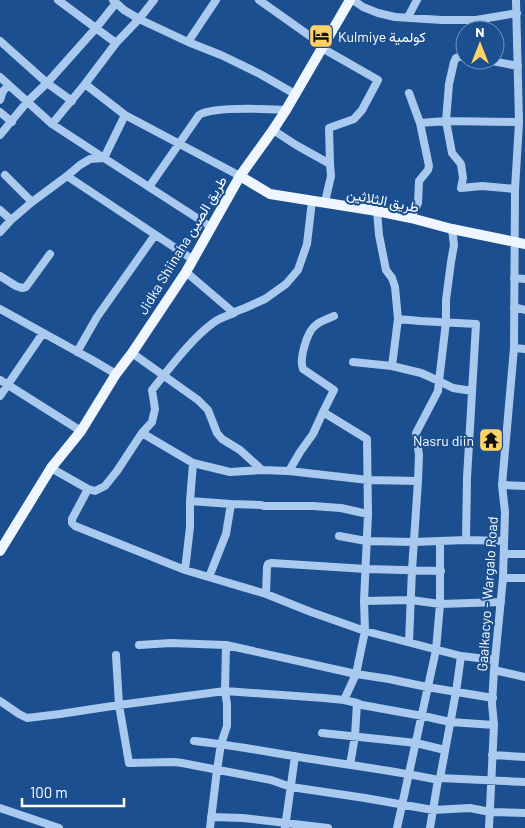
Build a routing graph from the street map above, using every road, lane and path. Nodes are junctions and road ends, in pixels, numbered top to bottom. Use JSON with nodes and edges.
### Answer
{"nodes":[{"id":1,"x":58,"y":0,"type":"edge"},
{"id":2,"x":154,"y":0,"type":"edge"},
{"id":3,"x":216,"y":0,"type":"edge"},
{"id":4,"x":259,"y":0,"type":"edge"},
{"id":5,"x":351,"y":0,"type":"edge"},
{"id":6,"x":417,"y":0,"type":"edge"},
{"id":7,"x":516,"y":0,"type":"edge"},
{"id":8,"x":114,"y":1,"type":"edge"},
{"id":9,"x":517,"y":12,"type":"junction"},
{"id":10,"x":408,"y":17,"type":"junction"},
{"id":11,"x":140,"y":19,"type":"junction"},
{"id":12,"x":455,"y":20,"type":"edge"},
{"id":13,"x":476,"y":20,"type":"edge"},
{"id":14,"x":521,"y":21,"type":"edge"},
{"id":15,"x":96,"y":28,"type":"junction"},
{"id":16,"x":0,"y":41,"type":"edge"},
{"id":17,"x":188,"y":42,"type":"junction"},
{"id":18,"x":116,"y":43,"type":"junction"},
{"id":19,"x":323,"y":47,"type":"junction"},
{"id":20,"x":521,"y":50,"type":"edge"},
{"id":21,"x":455,"y":60,"type":"edge"},
{"id":22,"x":505,"y":63,"type":"edge"},
{"id":23,"x":518,"y":66,"type":"junction"},
{"id":24,"x":0,"y":77,"type":"edge"},
{"id":25,"x":47,"y":83,"type":"junction"},
{"id":26,"x":86,"y":84,"type":"junction"},
{"id":27,"x":9,"y":85,"type":"junction"},
{"id":28,"x":409,"y":92,"type":"dead end"},
{"id":29,"x":295,"y":94,"type":"junction"},
{"id":30,"x":0,"y":100,"type":"edge"},
{"id":31,"x":72,"y":101,"type":"junction"},
{"id":32,"x":27,"y":102,"type":"junction"},
{"id":33,"x":522,"y":104,"type":"edge"},
{"id":34,"x":286,"y":110,"type":"junction"},
{"id":35,"x":0,"y":112,"type":"edge"},
{"id":36,"x":125,"y":115,"type":"junction"},
{"id":37,"x":446,"y":121,"type":"junction"},
{"id":38,"x":12,"y":122,"type":"junction"},
{"id":39,"x":519,"y":122,"type":"junction"},
{"id":40,"x":420,"y":123,"type":"junction"},
{"id":41,"x":52,"y":124,"type":"junction"},
{"id":42,"x":273,"y":130,"type":"junction"},
{"id":43,"x":0,"y":135,"type":"edge"},
{"id":44,"x":179,"y":144,"type":"junction"},
{"id":45,"x":104,"y":158,"type":"junction"},
{"id":46,"x":330,"y":164,"type":"junction"},
{"id":47,"x":5,"y":175,"type":"dead end"},
{"id":48,"x":67,"y":176,"type":"junction"},
{"id":49,"x":240,"y":176,"type":"junction"},
{"id":50,"x":149,"y":186,"type":"junction"},
{"id":51,"x":515,"y":189,"type":"junction"},
{"id":52,"x":312,"y":201,"type":"junction"},
{"id":53,"x":32,"y":202,"type":"junction"},
{"id":54,"x":325,"y":202,"type":"junction"},
{"id":55,"x":515,"y":202,"type":"junction"},
{"id":56,"x":525,"y":202,"type":"edge"},
{"id":57,"x":0,"y":210,"type":"edge"},
{"id":58,"x":377,"y":211,"type":"junction"},
{"id":59,"x":410,"y":218,"type":"junction"},
{"id":60,"x":11,"y":220,"type":"junction"},
{"id":61,"x":210,"y":227,"type":"junction"},
{"id":62,"x":452,"y":229,"type":"junction"},
{"id":63,"x":0,"y":232,"type":"edge"},
{"id":64,"x":155,"y":235,"type":"junction"},
{"id":65,"x":520,"y":243,"type":"edge"},
{"id":66,"x":50,"y":254,"type":"dead end"},
{"id":67,"x":192,"y":259,"type":"junction"},
{"id":68,"x":186,"y":272,"type":"junction"},
{"id":69,"x":0,"y":276,"type":"edge"},
{"id":70,"x":514,"y":278,"type":"junction"},
{"id":71,"x":525,"y":279,"type":"edge"},
{"id":72,"x":514,"y":307,"type":"junction"},
{"id":73,"x":0,"y":309,"type":"edge"},
{"id":74,"x":525,"y":310,"type":"edge"},
{"id":75,"x":234,"y":313,"type":"junction"},
{"id":76,"x":334,"y":316,"type":"dead end"},
{"id":77,"x":398,"y":319,"type":"junction"},
{"id":78,"x":446,"y":322,"type":"junction"},
{"id":79,"x":43,"y":333,"type":"junction"},
{"id":80,"x":514,"y":348,"type":"junction"},
{"id":81,"x":525,"y":349,"type":"edge"},
{"id":82,"x":77,"y":352,"type":"junction"},
{"id":83,"x":132,"y":353,"type":"junction"},
{"id":84,"x":353,"y":362,"type":"dead end"},
{"id":85,"x":392,"y":366,"type":"junction"},
{"id":86,"x":116,"y":374,"type":"junction"},
{"id":87,"x":163,"y":376,"type":"junction"},
{"id":88,"x":439,"y":381,"type":"junction"},
{"id":89,"x":4,"y":383,"type":"edge"},
{"id":90,"x":472,"y":391,"type":"junction"},
{"id":91,"x":0,"y":396,"type":"edge"},
{"id":92,"x":323,"y":412,"type":"junction"},
{"id":93,"x":81,"y":430,"type":"junction"},
{"id":94,"x":142,"y":433,"type":"junction"},
{"id":95,"x":193,"y":463,"type":"junction"},
{"id":96,"x":52,"y":468,"type":"junction"},
{"id":97,"x":262,"y":470,"type":"junction"},
{"id":98,"x":289,"y":471,"type":"junction"},
{"id":99,"x":368,"y":480,"type":"junction"},
{"id":100,"x":418,"y":481,"type":"junction"},
{"id":101,"x":502,"y":484,"type":"junction"},
{"id":102,"x":525,"y":486,"type":"edge"},
{"id":103,"x":88,"y":489,"type":"junction"},
{"id":104,"x":190,"y":501,"type":"junction"},
{"id":105,"x":231,"y":504,"type":"junction"},
{"id":106,"x":368,"y":514,"type":"junction"},
{"id":107,"x":339,"y":536,"type":"dead end"},
{"id":108,"x":466,"y":540,"type":"junction"},
{"id":109,"x":366,"y":541,"type":"junction"},
{"id":110,"x":440,"y":541,"type":"junction"},
{"id":111,"x":504,"y":541,"type":"junction"},
{"id":112,"x":414,"y":542,"type":"junction"},
{"id":113,"x":0,"y":551,"type":"edge"},
{"id":114,"x":504,"y":554,"type":"junction"},
{"id":115,"x":525,"y":554,"type":"edge"},
{"id":116,"x":366,"y":569,"type":"junction"},
{"id":117,"x":185,"y":570,"type":"junction"},
{"id":118,"x":412,"y":570,"type":"junction"},
{"id":119,"x":441,"y":571,"type":"junction"},
{"id":120,"x":209,"y":577,"type":"junction"},
{"id":121,"x":503,"y":578,"type":"junction"},
{"id":122,"x":525,"y":578,"type":"edge"},
{"id":123,"x":266,"y":594,"type":"junction"},
{"id":124,"x":411,"y":600,"type":"junction"},
{"id":125,"x":364,"y":601,"type":"junction"},
{"id":126,"x":501,"y":602,"type":"junction"},
{"id":127,"x":440,"y":604,"type":"junction"},
{"id":128,"x":365,"y":631,"type":"junction"},
{"id":129,"x":409,"y":642,"type":"junction"},
{"id":130,"x":139,"y":645,"type":"dead end"},
{"id":131,"x":226,"y":645,"type":"junction"},
{"id":132,"x":436,"y":650,"type":"junction"},
{"id":133,"x":116,"y":655,"type":"dead end"},
{"id":134,"x":461,"y":656,"type":"junction"},
{"id":135,"x":495,"y":660,"type":"junction"},
{"id":136,"x":494,"y":670,"type":"junction"},
{"id":137,"x":356,"y":674,"type":"junction"},
{"id":138,"x":525,"y":677,"type":"edge"},
{"id":139,"x":427,"y":687,"type":"junction"},
{"id":140,"x":225,"y":691,"type":"junction"},
{"id":141,"x":456,"y":692,"type":"junction"},
{"id":142,"x":493,"y":698,"type":"junction"},
{"id":143,"x":344,"y":700,"type":"junction"},
{"id":144,"x":0,"y":701,"type":"edge"},
{"id":145,"x":357,"y":703,"type":"junction"},
{"id":146,"x":119,"y":705,"type":"junction"},
{"id":147,"x":421,"y":716,"type":"junction"},
{"id":148,"x":450,"y":722,"type":"junction"},
{"id":149,"x":494,"y":725,"type":"junction"},
{"id":150,"x":322,"y":733,"type":"dead end"},
{"id":151,"x":355,"y":736,"type":"junction"},
{"id":152,"x":194,"y":741,"type":"dead end"},
{"id":153,"x":416,"y":743,"type":"junction"},
{"id":154,"x":222,"y":744,"type":"junction"},
{"id":155,"x":445,"y":750,"type":"junction"},
{"id":156,"x":295,"y":756,"type":"junction"},
{"id":157,"x":492,"y":756,"type":"junction"},
{"id":158,"x":525,"y":757,"type":"edge"},
{"id":159,"x":350,"y":765,"type":"junction"},
{"id":160,"x":217,"y":770,"type":"junction"},
{"id":161,"x":409,"y":775,"type":"junction"},
{"id":162,"x":439,"y":779,"type":"junction"},
{"id":163,"x":490,"y":780,"type":"junction"},
{"id":164,"x":525,"y":782,"type":"edge"},
{"id":165,"x":291,"y":787,"type":"junction"},
{"id":166,"x":402,"y":804,"type":"junction"},
{"id":167,"x":0,"y":808,"type":"edge"},
{"id":168,"x":433,"y":810,"type":"junction"},
{"id":169,"x":490,"y":812,"type":"junction"},
{"id":170,"x":525,"y":812,"type":"edge"},
{"id":171,"x":211,"y":817,"type":"junction"},
{"id":172,"x":40,"y":825,"type":"edge"},
{"id":173,"x":286,"y":825,"type":"edge"},
{"id":174,"x":59,"y":828,"type":"edge"},
{"id":175,"x":210,"y":828,"type":"edge"},
{"id":176,"x":328,"y":828,"type":"edge"},
{"id":177,"x":397,"y":828,"type":"edge"},
{"id":178,"x":430,"y":828,"type":"edge"},
{"id":179,"x":489,"y":828,"type":"edge"}],
"edges":[{"from":1,"to":15,"type":"street"},
{"from":2,"to":11,"type":"street"},
{"from":3,"to":17,"type":"street"},
{"from":4,"to":19,"type":"street"},
{"from":5,"to":10,"type":"street"},
{"from":5,"to":19,"type":"main road","name":"Jidka Shiinaha طريق الصين"},
{"from":6,"to":10,"type":"street"},
{"from":7,"to":9,"type":"street","name":"Gaalkacyo - Wargalo Road"},
{"from":8,"to":11,"type":"street"},
{"from":8,"to":15,"type":"street"},
{"from":9,"to":13,"type":"street"},
{"from":9,"to":14,"type":"street","name":"Gaalkacyo - Wargalo Road"},
{"from":10,"to":12,"type":"street"},
{"from":11,"to":17,"type":"street"},
{"from":11,"to":18,"type":"street"},
{"from":14,"to":20,"type":"street","name":"Gaalkacyo - Wargalo Road"},
{"from":15,"to":18,"type":"street"},
{"from":15,"to":25,"type":"street"},
{"from":16,"to":25,"type":"street"},
{"from":17,"to":29,"type":"street"},
{"from":18,"to":26,"type":"street"},
{"from":19,"to":29,"type":"main road","name":"Jidka Shiinaha طريق الصين"},
{"from":19,"to":46,"type":"street"},
{"from":20,"to":23,"type":"street","name":"Gaalkacyo - Wargalo Road"},
{"from":21,"to":37,"type":"street"},
{"from":22,"to":23,"type":"street"},
{"from":23,"to":33,"type":"street","name":"Gaalkacyo - Wargalo Road"},
{"from":24,"to":27,"type":"street"},
{"from":25,"to":31,"type":"street"},
{"from":25,"to":32,"type":"street"},
{"from":26,"to":31,"type":"street"},
{"from":26,"to":36,"type":"street"},
{"from":27,"to":30,"type":"street"},
{"from":27,"to":32,"type":"street"},
{"from":28,"to":40,"type":"street"},
{"from":29,"to":34,"type":"main road","name":"Jidka Shiinaha طريق الصين"},
{"from":31,"to":41,"type":"street"},
{"from":32,"to":38,"type":"street"},
{"from":32,"to":41,"type":"street"},
{"from":33,"to":39,"type":"street","name":"Gaalkacyo - Wargalo Road"},
{"from":34,"to":42,"type":"main road","name":"Jidka Shiinaha طريق الصين"},
{"from":34,"to":44,"type":"street"},
{"from":35,"to":38,"type":"street"},
{"from":36,"to":44,"type":"street"},
{"from":36,"to":45,"type":"street"},
{"from":37,"to":39,"type":"street"},
{"from":37,"to":40,"type":"street"},
{"from":37,"to":51,"type":"street"},
{"from":38,"to":43,"type":"street"},
{"from":39,"to":51,"type":"street","name":"Gaalkacyo - Wargalo Road"},
{"from":40,"to":59,"type":"street"},
{"from":41,"to":45,"type":"street"},
{"from":42,"to":46,"type":"street"},
{"from":42,"to":49,"type":"main road","name":"Jidka Shiinaha طريق الصين"},
{"from":44,"to":49,"type":"street"},
{"from":44,"to":50,"type":"street"},
{"from":45,"to":48,"type":"street"},
{"from":45,"to":50,"type":"street"},
{"from":46,"to":54,"type":"street"},
{"from":47,"to":53,"type":"street"},
{"from":48,"to":53,"type":"street"},
{"from":48,"to":64,"type":"street"},
{"from":49,"to":52,"type":"main road","name":"طريق الثلاثين"},
{"from":49,"to":61,"type":"main road","name":"Jidka Shiinaha طريق الصين"},
{"from":50,"to":61,"type":"street"},
{"from":51,"to":55,"type":"street","name":"Gaalkacyo - Wargalo Road"},
{"from":52,"to":54,"type":"main road","name":"طريق الثلاثين"},
{"from":52,"to":75,"type":"street"},
{"from":53,"to":60,"type":"street"},
{"from":54,"to":58,"type":"main road","name":"طريق الثلاثين"},
{"from":55,"to":56,"type":"street"},
{"from":55,"to":65,"type":"street","name":"Gaalkacyo - Wargalo Road"},
{"from":57,"to":60,"type":"street"},
{"from":58,"to":59,"type":"main road","name":"طريق الثلاثين"},
{"from":58,"to":77,"type":"street"},
{"from":59,"to":62,"type":"main road","name":"طريق الثلاثين"},
{"from":60,"to":63,"type":"street"},
{"from":61,"to":67,"type":"main road","name":"Jidka Shiinaha طريق الصين"},
{"from":62,"to":65,"type":"main road","name":"طريق الثلاثين"},
{"from":62,"to":78,"type":"street"},
{"from":64,"to":67,"type":"street"},
{"from":64,"to":82,"type":"street"},
{"from":65,"to":70,"type":"street","name":"Gaalkacyo - Wargalo Road"},
{"from":66,"to":69,"type":"street"},
{"from":67,"to":68,"type":"main road","name":"Jidka Shiinaha طريق الصين"},
{"from":68,"to":75,"type":"street"},
{"from":68,"to":83,"type":"main road","name":"Jidka Shiinaha طريق الصين"},
{"from":70,"to":71,"type":"street"},
{"from":70,"to":72,"type":"street","name":"Gaalkacyo - Wargalo Road"},
{"from":72,"to":74,"type":"street"},
{"from":72,"to":80,"type":"street","name":"Gaalkacyo - Wargalo Road"},
{"from":73,"to":79,"type":"street"},
{"from":75,"to":87,"type":"street"},
{"from":76,"to":92,"type":"street"},
{"from":77,"to":78,"type":"street"},
{"from":77,"to":85,"type":"street"},
{"from":78,"to":88,"type":"street"},
{"from":78,"to":90,"type":"street"},
{"from":79,"to":82,"type":"street"},
{"from":79,"to":89,"type":"street"},
{"from":80,"to":81,"type":"street"},
{"from":80,"to":101,"type":"street","name":"Gaalkacyo - Wargalo Road"},
{"from":82,"to":86,"type":"street"},
{"from":83,"to":86,"type":"main road","name":"Jidka Shiinaha طريق الصين"},
{"from":83,"to":87,"type":"street"},
{"from":84,"to":85,"type":"street"},
{"from":85,"to":88,"type":"street"},
{"from":86,"to":93,"type":"main road","name":"Jidka Shiinaha طريق الصين"},
{"from":87,"to":94,"type":"street"},
{"from":87,"to":97,"type":"street"},
{"from":88,"to":90,"type":"street"},
{"from":88,"to":100,"type":"street"},
{"from":89,"to":91,"type":"street"},
{"from":89,"to":93,"type":"street"},
{"from":90,"to":108,"type":"street"},
{"from":92,"to":98,"type":"street"},
{"from":92,"to":99,"type":"street"},
{"from":93,"to":96,"type":"main road","name":"Jidka Shiinaha طريق الصين"},
{"from":94,"to":95,"type":"street"},
{"from":94,"to":103,"type":"street"},
{"from":95,"to":97,"type":"street"},
{"from":95,"to":104,"type":"street"},
{"from":96,"to":103,"type":"street"},
{"from":96,"to":113,"type":"main road","name":"Jidka Shiinaha طريق الصين"},
{"from":97,"to":98,"type":"street"},
{"from":98,"to":99,"type":"street"},
{"from":99,"to":100,"type":"street"},
{"from":99,"to":106,"type":"street"},
{"from":100,"to":112,"type":"street"},
{"from":101,"to":102,"type":"street"},
{"from":101,"to":111,"type":"street","name":"Gaalkacyo - Wargalo Road"},
{"from":103,"to":117,"type":"street"},
{"from":104,"to":105,"type":"street"},
{"from":104,"to":117,"type":"street"},
{"from":105,"to":106,"type":"street"},
{"from":105,"to":120,"type":"street"},
{"from":106,"to":109,"type":"street"},
{"from":107,"to":109,"type":"street"},
{"from":108,"to":110,"type":"street"},
{"from":108,"to":111,"type":"street"},
{"from":109,"to":112,"type":"street"},
{"from":109,"to":116,"type":"street"},
{"from":110,"to":112,"type":"street"},
{"from":110,"to":119,"type":"street"},
{"from":111,"to":114,"type":"street","name":"Gaalkacyo - Wargalo Road"},
{"from":112,"to":118,"type":"street"},
{"from":114,"to":115,"type":"street"},
{"from":114,"to":121,"type":"street","name":"Gaalkacyo - Wargalo Road"},
{"from":116,"to":118,"type":"street"},
{"from":116,"to":123,"type":"street"},
{"from":116,"to":125,"type":"street"},
{"from":117,"to":120,"type":"street"},
{"from":118,"to":119,"type":"street"},
{"from":118,"to":124,"type":"street"},
{"from":119,"to":127,"type":"street"},
{"from":120,"to":123,"type":"street"},
{"from":121,"to":122,"type":"street"},
{"from":121,"to":126,"type":"street","name":"Gaalkacyo - Wargalo Road"},
{"from":123,"to":128,"type":"street"},
{"from":124,"to":125,"type":"street"},
{"from":124,"to":127,"type":"street"},
{"from":124,"to":129,"type":"street"},
{"from":125,"to":128,"type":"street"},
{"from":126,"to":127,"type":"street"},
{"from":126,"to":135,"type":"street","name":"Gaalkacyo - Wargalo Road"},
{"from":127,"to":132,"type":"street"},
{"from":128,"to":129,"type":"street"},
{"from":128,"to":137,"type":"street"},
{"from":129,"to":132,"type":"street"},
{"from":130,"to":131,"type":"street"},
{"from":131,"to":137,"type":"street"},
{"from":131,"to":140,"type":"street"},
{"from":132,"to":134,"type":"street"},
{"from":132,"to":139,"type":"street"},
{"from":133,"to":146,"type":"street"},
{"from":134,"to":135,"type":"street"},
{"from":134,"to":141,"type":"street"},
{"from":135,"to":136,"type":"street","name":"Gaalkacyo - Wargalo Road"},
{"from":136,"to":138,"type":"street"},
{"from":136,"to":142,"type":"street","name":"Gaalkacyo - Wargalo Road"},
{"from":137,"to":139,"type":"street"},
{"from":137,"to":143,"type":"street"},
{"from":139,"to":141,"type":"street"},
{"from":139,"to":147,"type":"street"},
{"from":140,"to":143,"type":"street"},
{"from":140,"to":146,"type":"street"},
{"from":140,"to":154,"type":"street"},
{"from":141,"to":142,"type":"street"},
{"from":141,"to":148,"type":"street"},
{"from":142,"to":149,"type":"street","name":"Gaalkacyo - Wargalo Road"},
{"from":143,"to":145,"type":"street"},
{"from":144,"to":146,"type":"street"},
{"from":145,"to":147,"type":"street"},
{"from":145,"to":151,"type":"street"},
{"from":146,"to":160,"type":"street"},
{"from":147,"to":148,"type":"street"},
{"from":147,"to":153,"type":"street"},
{"from":148,"to":149,"type":"street"},
{"from":148,"to":155,"type":"street"},
{"from":149,"to":157,"type":"street","name":"Gaalkacyo - Wargalo Road"},
{"from":150,"to":151,"type":"street"},
{"from":151,"to":153,"type":"street"},
{"from":151,"to":159,"type":"street"},
{"from":152,"to":154,"type":"street"},
{"from":153,"to":155,"type":"street"},
{"from":153,"to":161,"type":"street"},
{"from":154,"to":156,"type":"street"},
{"from":154,"to":160,"type":"street"},
{"from":155,"to":162,"type":"street"},
{"from":156,"to":159,"type":"street"},
{"from":156,"to":165,"type":"street"},
{"from":157,"to":158,"type":"street"},
{"from":157,"to":163,"type":"street","name":"Gaalkacyo - Wargalo Road"},
{"from":159,"to":161,"type":"street"},
{"from":160,"to":165,"type":"street"},
{"from":160,"to":171,"type":"street"},
{"from":161,"to":162,"type":"street"},
{"from":161,"to":166,"type":"street"},
{"from":162,"to":163,"type":"street"},
{"from":162,"to":168,"type":"street"},
{"from":163,"to":164,"type":"street"},
{"from":163,"to":169,"type":"street","name":"Gaalkacyo - Wargalo Road"},
{"from":165,"to":166,"type":"street"},
{"from":165,"to":173,"type":"street"},
{"from":166,"to":168,"type":"street"},
{"from":166,"to":177,"type":"street"},
{"from":167,"to":172,"type":"street"},
{"from":168,"to":169,"type":"street"},
{"from":168,"to":178,"type":"street"},
{"from":169,"to":170,"type":"street"},
{"from":169,"to":179,"type":"street","name":"Gaalkacyo - Wargalo Road"},
{"from":171,"to":173,"type":"street"},
{"from":171,"to":175,"type":"street"},
{"from":172,"to":174,"type":"street"},
{"from":173,"to":176,"type":"street"}]}
